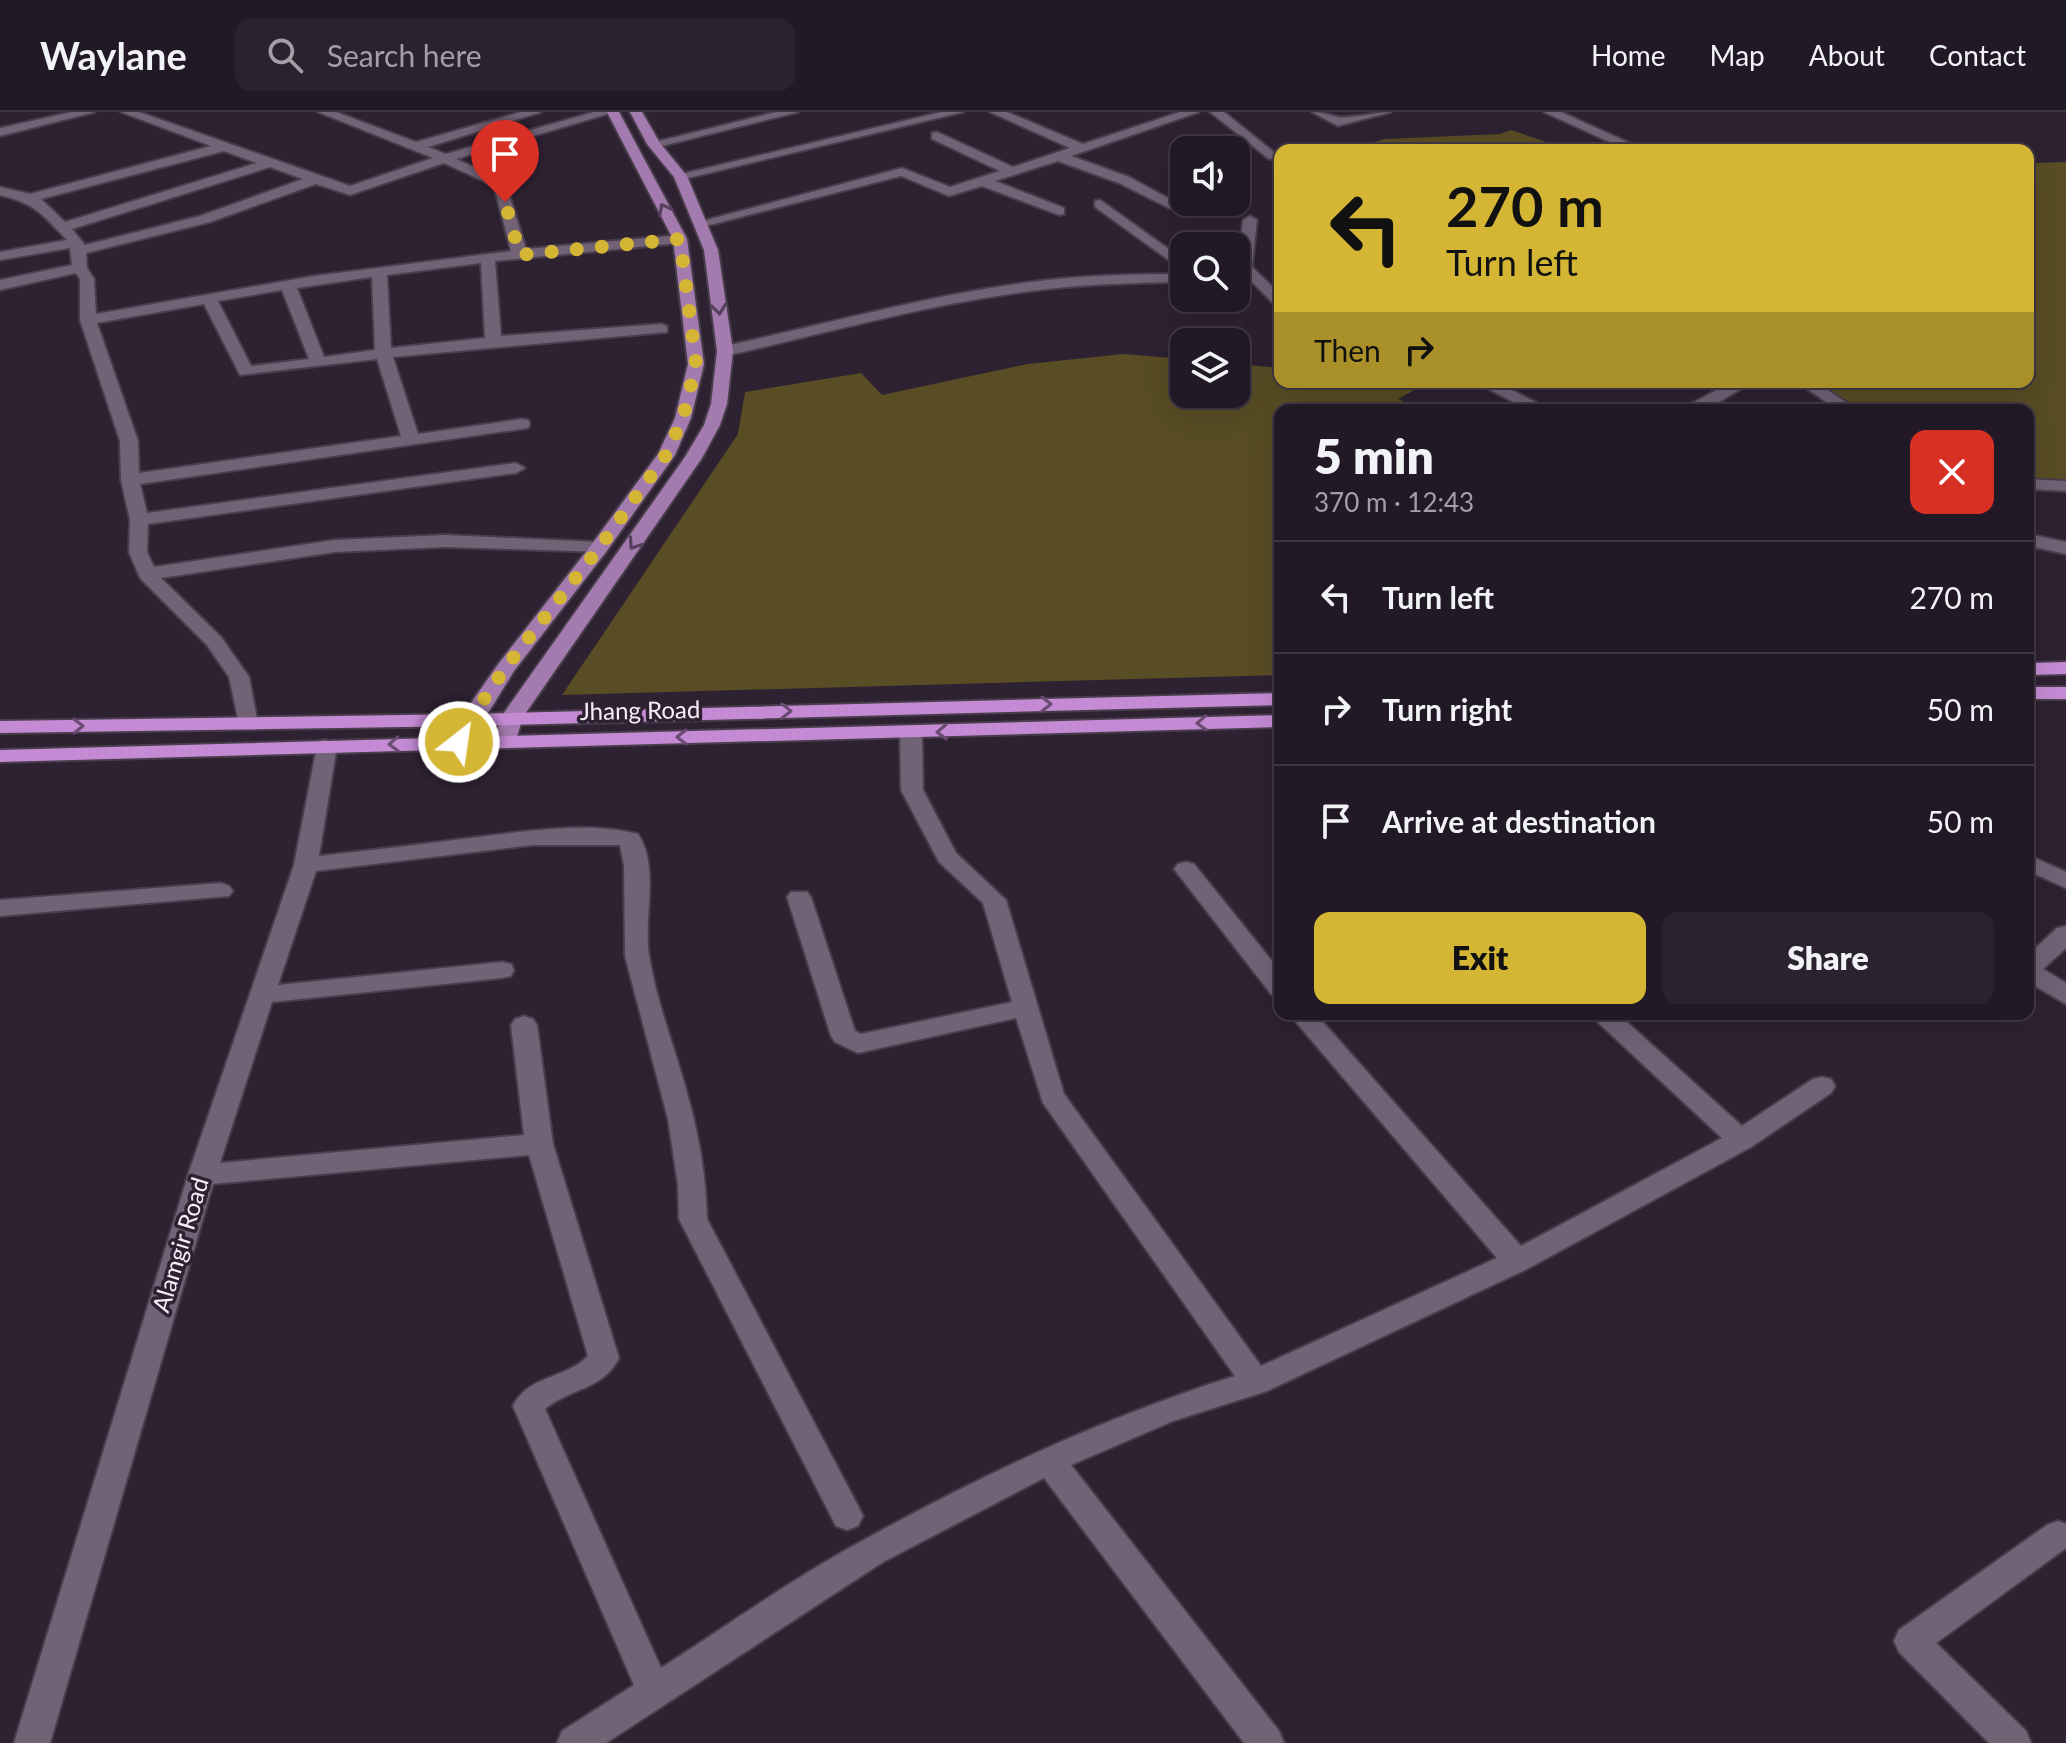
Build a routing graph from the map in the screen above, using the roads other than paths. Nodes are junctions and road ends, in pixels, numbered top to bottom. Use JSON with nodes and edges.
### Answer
{"nodes":[{"id":1,"x":89,"y":112,"type":"edge"},
{"id":2,"x":127,"y":112,"type":"edge"},
{"id":3,"x":324,"y":112,"type":"edge"},
{"id":4,"x":535,"y":112,"type":"edge"},
{"id":5,"x":610,"y":112,"type":"edge"},
{"id":6,"x":636,"y":112,"type":"edge"},
{"id":7,"x":792,"y":112,"type":"edge"},
{"id":8,"x":957,"y":112,"type":"edge"},
{"id":9,"x":996,"y":112,"type":"edge"},
{"id":10,"x":1193,"y":112,"type":"edge"},
{"id":11,"x":1216,"y":112,"type":"edge"},
{"id":12,"x":1318,"y":112,"type":"edge"},
{"id":13,"x":1385,"y":112,"type":"edge"},
{"id":14,"x":1550,"y":112,"type":"edge"},
{"id":15,"x":0,"y":132,"type":"edge"},
{"id":16,"x":937,"y":136,"type":"dead end"},
{"id":17,"x":654,"y":144,"type":"junction"},
{"id":18,"x":1624,"y":144,"type":"edge"},
{"id":19,"x":228,"y":146,"type":"junction"},
{"id":20,"x":414,"y":147,"type":"junction"},
{"id":21,"x":1081,"y":148,"type":"junction"},
{"id":22,"x":1057,"y":156,"type":"junction"},
{"id":23,"x":1274,"y":156,"type":"dead end"},
{"id":24,"x":445,"y":158,"type":"junction"},
{"id":25,"x":270,"y":163,"type":"junction"},
{"id":26,"x":1011,"y":171,"type":"junction"},
{"id":27,"x":680,"y":176,"type":"junction"},
{"id":28,"x":316,"y":179,"type":"junction"},
{"id":29,"x":982,"y":181,"type":"junction"},
{"id":30,"x":0,"y":191,"type":"edge"},
{"id":31,"x":30,"y":198,"type":"junction"},
{"id":32,"x":1170,"y":203,"type":"edge"},
{"id":33,"x":1100,"y":204,"type":"dead end"},
{"id":34,"x":1059,"y":211,"type":"dead end"},
{"id":35,"x":1250,"y":220,"type":"dead end"},
{"id":36,"x":702,"y":223,"type":"junction"},
{"id":37,"x":63,"y":227,"type":"junction"},
{"id":38,"x":1249,"y":232,"type":"edge"},
{"id":39,"x":680,"y":239,"type":"junction"},
{"id":40,"x":78,"y":246,"type":"junction"},
{"id":41,"x":520,"y":255,"type":"junction"},
{"id":42,"x":0,"y":256,"type":"edge"},
{"id":43,"x":1170,"y":256,"type":"edge"},
{"id":44,"x":488,"y":259,"type":"junction"},
{"id":45,"x":80,"y":268,"type":"junction"},
{"id":46,"x":379,"y":273,"type":"junction"},
{"id":47,"x":1170,"y":278,"type":"edge"},
{"id":48,"x":1250,"y":278,"type":"edge"},
{"id":49,"x":0,"y":285,"type":"edge"},
{"id":50,"x":288,"y":285,"type":"junction"},
{"id":51,"x":1274,"y":297,"type":"edge"},
{"id":52,"x":210,"y":300,"type":"junction"},
{"id":53,"x":88,"y":320,"type":"junction"},
{"id":54,"x":661,"y":329,"type":"dead end"},
{"id":55,"x":493,"y":342,"type":"junction"},
{"id":56,"x":725,"y":351,"type":"junction"},
{"id":57,"x":383,"y":352,"type":"junction"},
{"id":58,"x":318,"y":362,"type":"junction"},
{"id":59,"x":1496,"y":388,"type":"edge"},
{"id":60,"x":1733,"y":388,"type":"edge"},
{"id":61,"x":1814,"y":388,"type":"edge"},
{"id":62,"x":1530,"y":404,"type":"edge"},
{"id":63,"x":1704,"y":404,"type":"edge"},
{"id":64,"x":1840,"y":404,"type":"edge"},
{"id":65,"x":522,"y":424,"type":"dead end"},
{"id":66,"x":411,"y":439,"type":"junction"},
{"id":67,"x":516,"y":468,"type":"dead end"},
{"id":68,"x":130,"y":480,"type":"junction"},
{"id":69,"x":2034,"y":484,"type":"edge"},
{"id":70,"x":2066,"y":486,"type":"edge"},
{"id":71,"x":139,"y":520,"type":"junction"},
{"id":72,"x":2034,"y":541,"type":"edge"},
{"id":73,"x":599,"y":548,"type":"junction"},
{"id":74,"x":2066,"y":548,"type":"edge"},
{"id":75,"x":147,"y":574,"type":"junction"},
{"id":76,"x":2066,"y":668,"type":"edge"},
{"id":77,"x":2034,"y":669,"type":"edge"},
{"id":78,"x":2034,"y":693,"type":"edge"},
{"id":79,"x":2066,"y":693,"type":"edge"},
{"id":80,"x":1274,"y":699,"type":"edge"},
{"id":81,"x":512,"y":717,"type":"junction"},
{"id":82,"x":470,"y":720,"type":"junction"},
{"id":83,"x":1274,"y":721,"type":"edge"},
{"id":84,"x":247,"y":724,"type":"junction"},
{"id":85,"x":0,"y":727,"type":"edge"},
{"id":86,"x":911,"y":733,"type":"junction"},
{"id":87,"x":505,"y":740,"type":"junction"},
{"id":88,"x":459,"y":742,"type":"junction"},
{"id":89,"x":326,"y":746,"type":"junction"},
{"id":90,"x":0,"y":756,"type":"edge"},
{"id":91,"x":306,"y":865,"type":"junction"},
{"id":92,"x":2034,"y":865,"type":"edge"},
{"id":93,"x":1186,"y":869,"type":"dead end"},
{"id":94,"x":2066,"y":881,"type":"edge"},
{"id":95,"x":221,"y":891,"type":"dead end"},
{"id":96,"x":799,"y":897,"type":"dead end"},
{"id":97,"x":0,"y":908,"type":"edge"},
{"id":98,"x":2066,"y":934,"type":"edge"},
{"id":99,"x":2034,"y":963,"type":"edge"},
{"id":100,"x":502,"y":970,"type":"dead end"},
{"id":101,"x":2034,"y":973,"type":"edge"},
{"id":102,"x":1274,"y":980,"type":"edge"},
{"id":103,"x":262,"y":995,"type":"junction"},
{"id":104,"x":2066,"y":995,"type":"edge"},
{"id":105,"x":1025,"y":1008,"type":"junction"},
{"id":106,"x":1307,"y":1020,"type":"edge"},
{"id":107,"x":1609,"y":1020,"type":"edge"},
{"id":108,"x":524,"y":1025,"type":"dead end"},
{"id":109,"x":1822,"y":1086,"type":"dead end"},
{"id":110,"x":1741,"y":1140,"type":"junction"},
{"id":111,"x":539,"y":1144,"type":"junction"},
{"id":112,"x":202,"y":1175,"type":"junction"},
{"id":113,"x":1517,"y":1261,"type":"junction"},
{"id":114,"x":1256,"y":1382,"type":"junction"},
{"id":115,"x":1049,"y":1460,"type":"junction"},
{"id":116,"x":847,"y":1516,"type":"dead end"},
{"id":117,"x":2058,"y":1535,"type":"dead end"},
{"id":118,"x":654,"y":1692,"type":"junction"},
{"id":119,"x":32,"y":1743,"type":"edge"},
{"id":120,"x":575,"y":1743,"type":"edge"},
{"id":121,"x":1266,"y":1743,"type":"edge"},
{"id":122,"x":2013,"y":1743,"type":"edge"}],
"edges":[{"from":1,"to":15,"type":"street"},
{"from":2,"to":19,"type":"street"},
{"from":3,"to":20,"type":"street"},
{"from":4,"to":20,"type":"street"},
{"from":5,"to":24,"type":"street"},
{"from":39,"to":5,"type":"main road","one_way":true},
{"from":6,"to":17,"type":"main road"},
{"from":7,"to":17,"type":"street"},
{"from":8,"to":27,"type":"street"},
{"from":9,"to":21,"type":"street"},
{"from":10,"to":21,"type":"street"},
{"from":11,"to":23,"type":"street"},
{"from":12,"to":13,"type":"street"},
{"from":14,"to":18,"type":"street"},
{"from":16,"to":26,"type":"street"},
{"from":17,"to":27,"type":"main road"},
{"from":19,"to":25,"type":"street"},
{"from":19,"to":31,"type":"street"},
{"from":20,"to":24,"type":"street"},
{"from":21,"to":22,"type":"street"},
{"from":22,"to":26,"type":"street"},
{"from":22,"to":32,"type":"street"},
{"from":24,"to":28,"type":"street"},
{"from":24,"to":41,"type":"street"},
{"from":25,"to":28,"type":"street"},
{"from":25,"to":37,"type":"street"},
{"from":26,"to":29,"type":"street"},
{"from":27,"to":36,"type":"main road"},
{"from":28,"to":40,"type":"street"},
{"from":29,"to":34,"type":"street"},
{"from":29,"to":36,"type":"street"},
{"from":30,"to":31,"type":"street"},
{"from":31,"to":37,"type":"street"},
{"from":33,"to":43,"type":"street"},
{"from":35,"to":38,"type":"street"},
{"from":36,"to":56,"type":"main road","one_way":true},
{"from":37,"to":40,"type":"street"},
{"from":39,"to":41,"type":"street"},
{"from":39,"to":73,"type":"main road"},
{"from":40,"to":42,"type":"street"},
{"from":40,"to":45,"type":"street"},
{"from":41,"to":44,"type":"street"},
{"from":44,"to":46,"type":"street"},
{"from":44,"to":55,"type":"street"},
{"from":45,"to":49,"type":"street"},
{"from":45,"to":53,"type":"street"},
{"from":46,"to":50,"type":"street"},
{"from":46,"to":57,"type":"street"},
{"from":47,"to":56,"type":"street"},
{"from":48,"to":51,"type":"street"},
{"from":50,"to":52,"type":"street"},
{"from":50,"to":58,"type":"street"},
{"from":52,"to":53,"type":"street"},
{"from":52,"to":58,"type":"street"},
{"from":53,"to":68,"type":"street"},
{"from":54,"to":55,"type":"street"},
{"from":55,"to":57,"type":"street"},
{"from":56,"to":81,"type":"main road","one_way":true},
{"from":57,"to":58,"type":"street"},
{"from":57,"to":66,"type":"street"},
{"from":59,"to":62,"type":"street"},
{"from":60,"to":63,"type":"street"},
{"from":61,"to":64,"type":"street"},
{"from":65,"to":66,"type":"street"},
{"from":66,"to":68,"type":"street"},
{"from":67,"to":71,"type":"street"},
{"from":68,"to":71,"type":"street"},
{"from":69,"to":70,"type":"street"},
{"from":71,"to":75,"type":"street"},
{"from":72,"to":74,"type":"street"},
{"from":73,"to":75,"type":"street"},
{"from":73,"to":82,"type":"main road"},
{"from":75,"to":84,"type":"street"},
{"from":76,"to":77,"type":"highway"},
{"from":78,"to":79,"type":"highway"},
{"from":81,"to":80,"type":"highway","name":"Jhang Road","one_way":true},
{"from":81,"to":82,"type":"highway","name":"Jhang Road"},
{"from":81,"to":87,"type":"main road"},
{"from":82,"to":84,"type":"highway","name":"Jhang Road"},
{"from":82,"to":88,"type":"main road"},
{"from":83,"to":86,"type":"highway","name":"Jhang Road","one_way":true},
{"from":85,"to":84,"type":"highway","name":"Jhang Road","one_way":true},
{"from":86,"to":87,"type":"highway","name":"Jhang Road","one_way":true},
{"from":86,"to":105,"type":"street"},
{"from":87,"to":88,"type":"highway","name":"Jhang Road"},
{"from":88,"to":89,"type":"highway","name":"Jhang Road","one_way":true},
{"from":89,"to":90,"type":"highway","name":"Jhang Road"},
{"from":89,"to":91,"type":"street","name":"Alamgir Road"},
{"from":91,"to":103,"type":"street","name":"Alamgir Road"},
{"from":91,"to":116,"type":"street"},
{"from":92,"to":94,"type":"street"},
{"from":93,"to":102,"type":"street"},
{"from":95,"to":97,"type":"street"},
{"from":96,"to":105,"type":"street"},
{"from":98,"to":99,"type":"street"},
{"from":100,"to":103,"type":"street"},
{"from":101,"to":104,"type":"street"},
{"from":103,"to":112,"type":"street","name":"Alamgir Road"},
{"from":105,"to":114,"type":"street"},
{"from":106,"to":113,"type":"street"},
{"from":107,"to":110,"type":"street"},
{"from":108,"to":111,"type":"street"},
{"from":109,"to":110,"type":"street"},
{"from":110,"to":113,"type":"street"},
{"from":111,"to":112,"type":"street"},
{"from":111,"to":118,"type":"street"},
{"from":112,"to":119,"type":"street","name":"Alamgir Road"},
{"from":113,"to":114,"type":"street"},
{"from":114,"to":115,"type":"street"},
{"from":115,"to":118,"type":"street"},
{"from":115,"to":121,"type":"street"},
{"from":117,"to":122,"type":"street"},
{"from":118,"to":120,"type":"street"}]}
